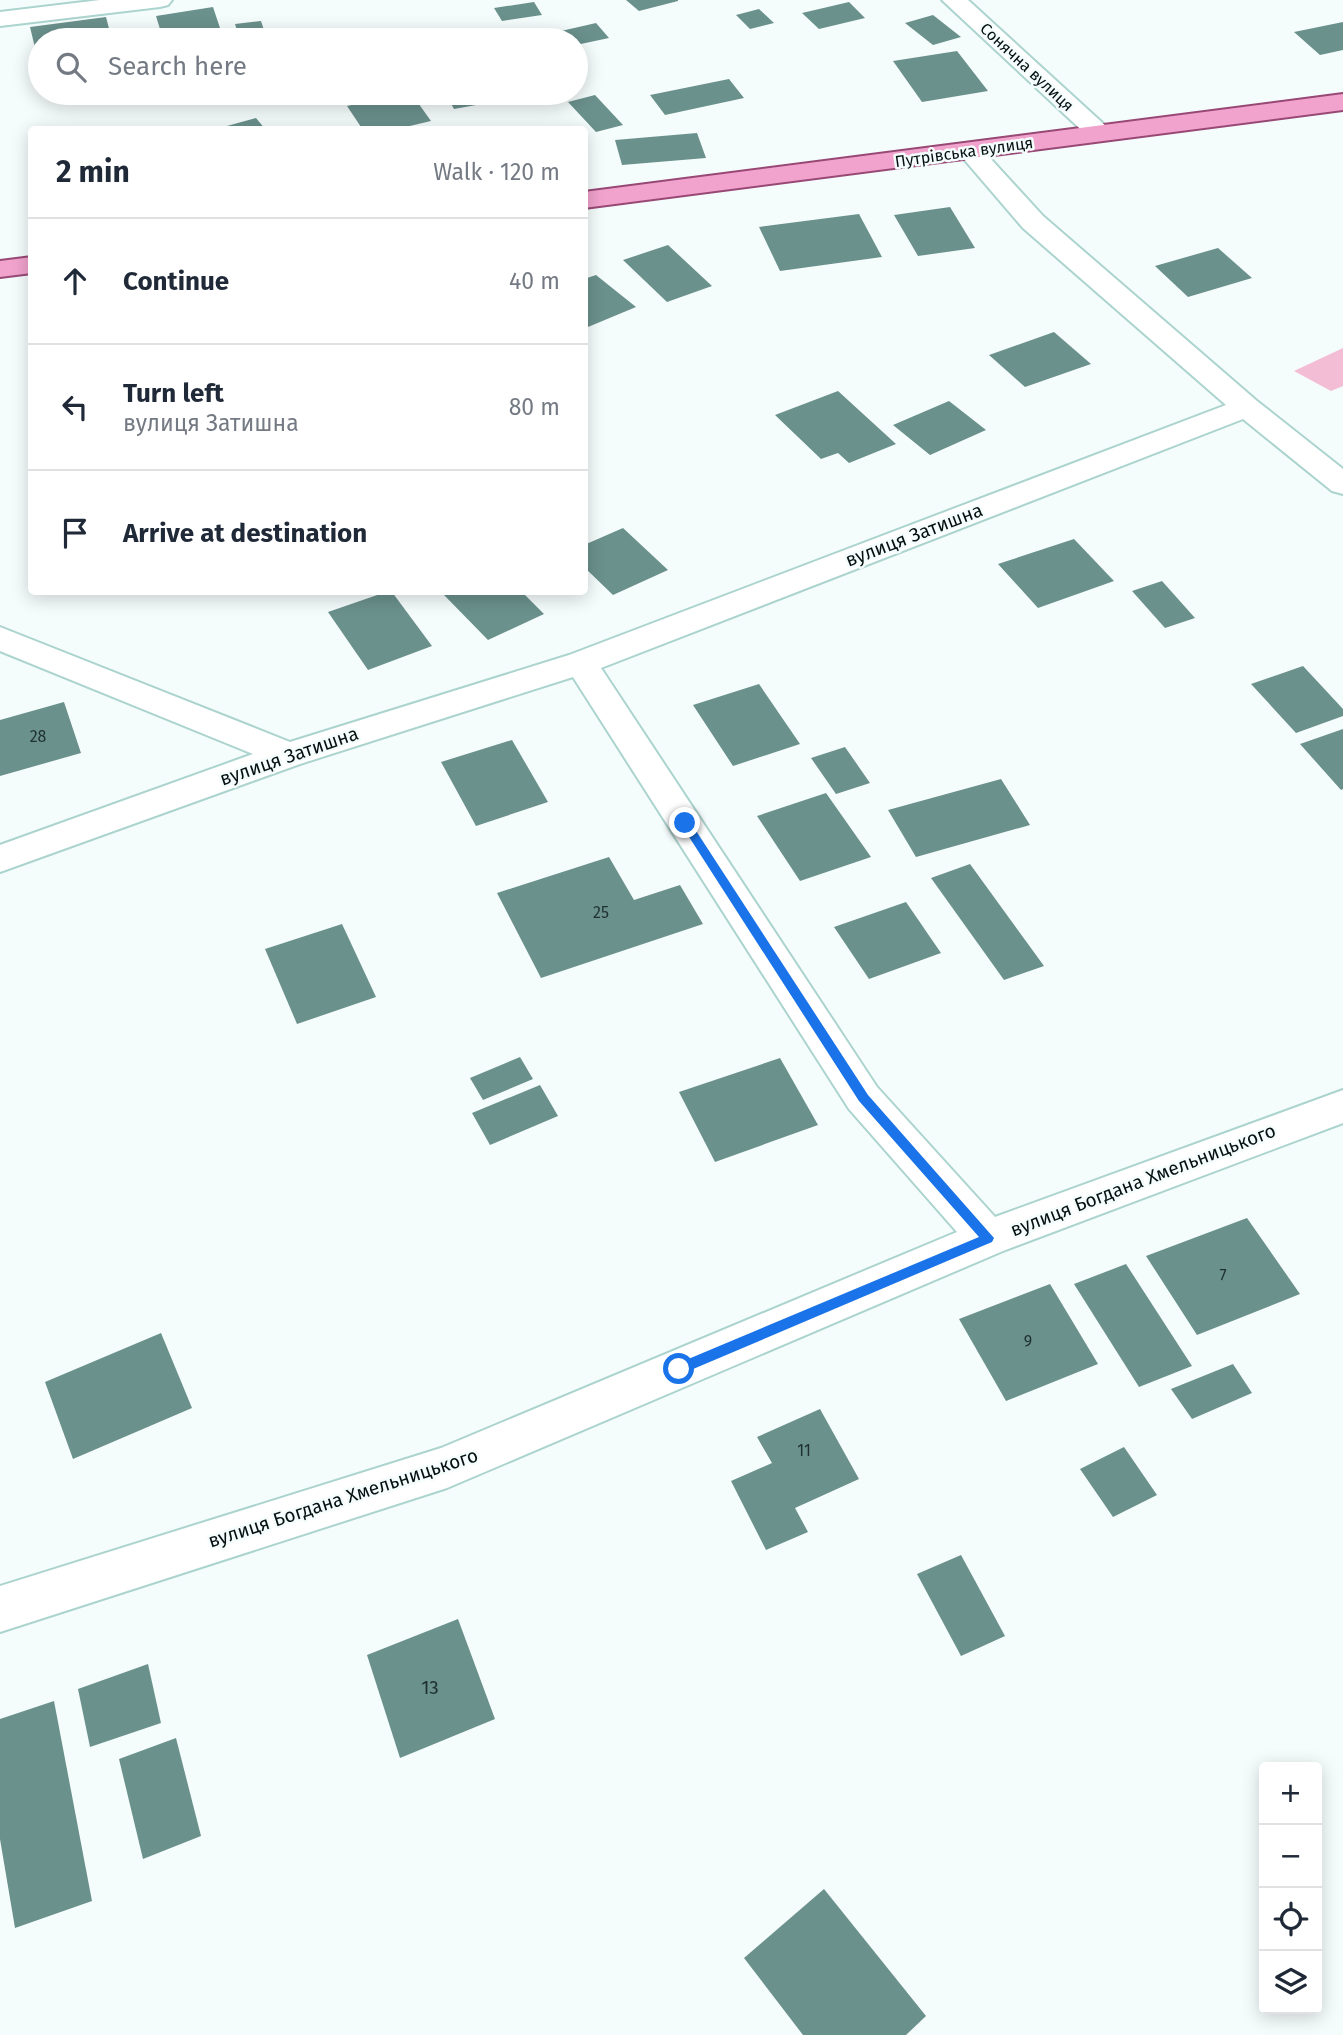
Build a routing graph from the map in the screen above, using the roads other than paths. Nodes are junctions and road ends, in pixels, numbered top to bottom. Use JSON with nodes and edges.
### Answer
{"nodes":[{"id":1,"x":160,"y":0,"type":"edge"},
{"id":2,"x":954,"y":0,"type":"edge"},
{"id":3,"x":0,"y":19,"type":"edge"},
{"id":4,"x":1343,"y":102,"type":"edge"},
{"id":5,"x":1099,"y":134,"type":"junction"},
{"id":6,"x":970,"y":151,"type":"junction"},
{"id":7,"x":588,"y":199,"type":"edge"},
{"id":8,"x":28,"y":266,"type":"edge"},
{"id":9,"x":0,"y":269,"type":"edge"},
{"id":10,"x":1247,"y":407,"type":"junction"},
{"id":11,"x":1343,"y":484,"type":"edge"},
{"id":12,"x":0,"y":638,"type":"edge"},
{"id":13,"x":581,"y":663,"type":"junction"},
{"id":14,"x":288,"y":755,"type":"junction"},
{"id":15,"x":0,"y":859,"type":"edge"},
{"id":16,"x":1343,"y":1105,"type":"edge"},
{"id":17,"x":988,"y":1238,"type":"junction"},
{"id":18,"x":0,"y":1609,"type":"edge"}],
"edges":[{"from":1,"to":3,"type":"street"},
{"from":2,"to":5,"type":"street","name":"Сонячна вулиця"},
{"from":4,"to":5,"type":"main road","name":"Путрівська вулиця"},
{"from":5,"to":6,"type":"main road","name":"Путрівська вулиця"},
{"from":6,"to":7,"type":"main road","name":"Путрівська вулиця"},
{"from":6,"to":10,"type":"street"},
{"from":8,"to":9,"type":"main road"},
{"from":10,"to":11,"type":"street"},
{"from":10,"to":13,"type":"street","name":"вулиця Затишна"},
{"from":12,"to":14,"type":"street"},
{"from":13,"to":14,"type":"street","name":"вулиця Затишна"},
{"from":13,"to":17,"type":"street"},
{"from":14,"to":15,"type":"street","name":"вулиця Затишна"},
{"from":16,"to":17,"type":"street","name":"вулиця Богдана Хмельницького"},
{"from":17,"to":18,"type":"street","name":"вулиця Богдана Хмельницького"}]}
